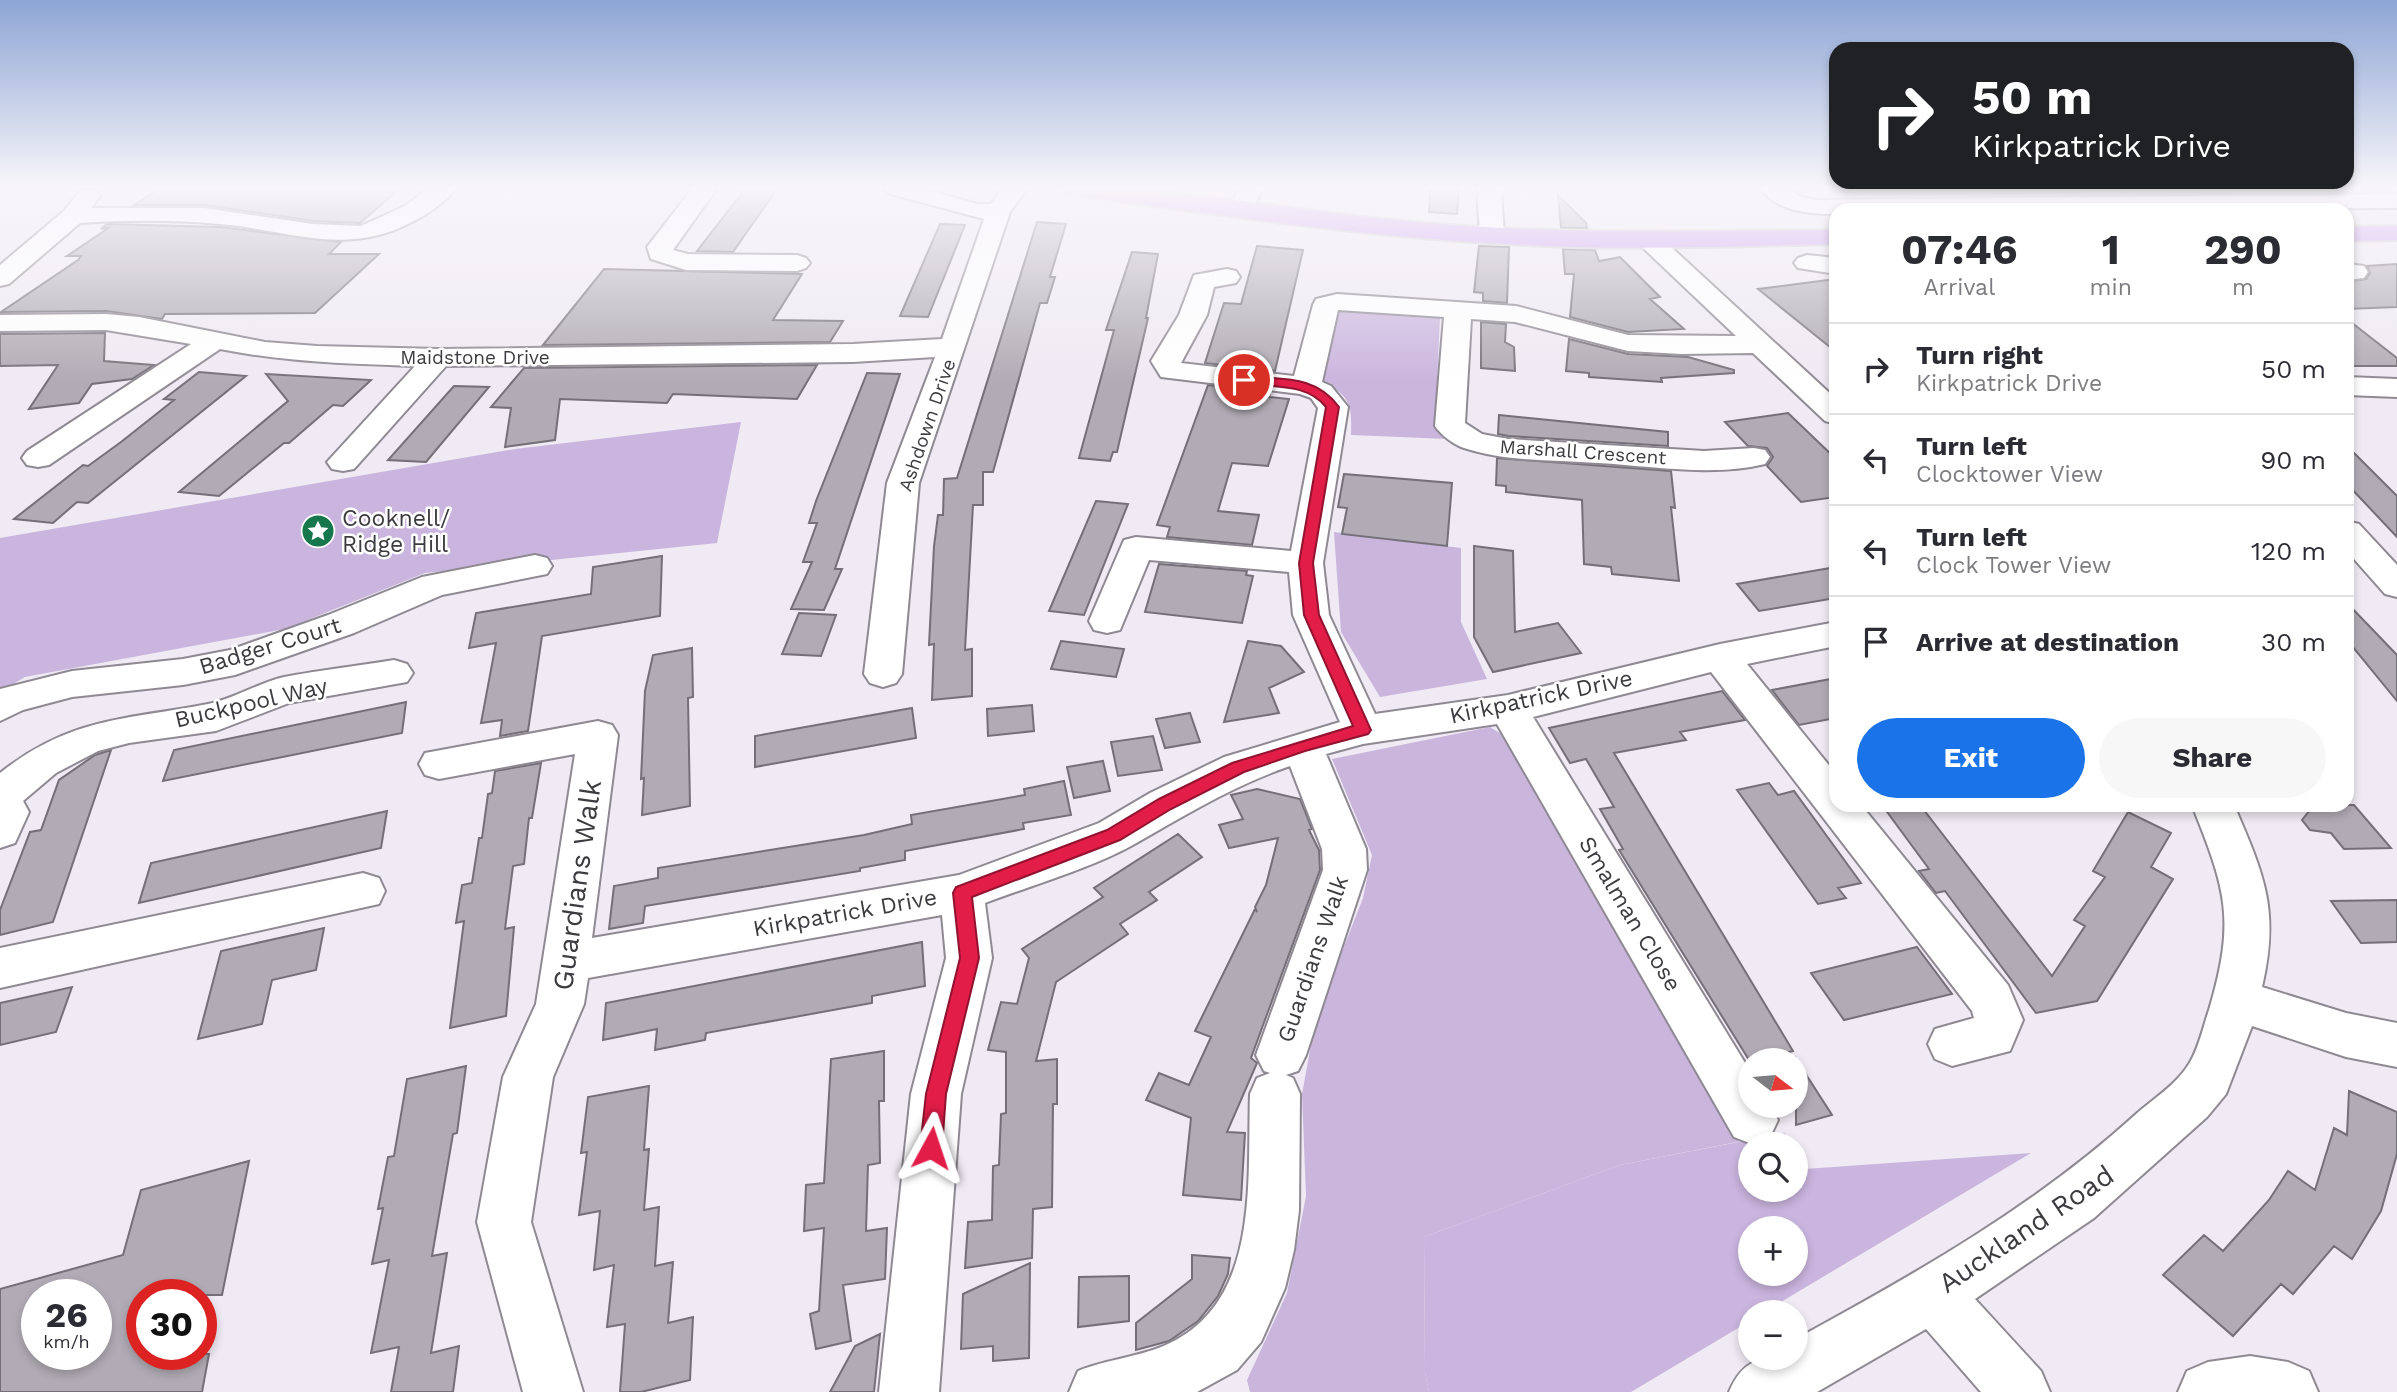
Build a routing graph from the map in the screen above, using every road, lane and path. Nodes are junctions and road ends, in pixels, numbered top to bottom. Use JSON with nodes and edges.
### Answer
{"nodes":[{"id":1,"x":29,"y":253,"type":"edge"},
{"id":2,"x":660,"y":253,"type":"edge"},
{"id":3,"x":987,"y":253,"type":"edge"},
{"id":4,"x":1663,"y":253,"type":"edge"},
{"id":5,"x":784,"y":258,"type":"dead end"},
{"id":6,"x":1807,"y":263,"type":"dead end"},
{"id":7,"x":1829,"y":265,"type":"edge"},
{"id":8,"x":1227,"y":276,"type":"dead end"},
{"id":9,"x":0,"y":278,"type":"edge"},
{"id":10,"x":1458,"y":309,"type":"junction"},
{"id":11,"x":0,"y":323,"type":"edge"},
{"id":12,"x":215,"y":340,"type":"junction"},
{"id":13,"x":1758,"y":344,"type":"junction"},
{"id":14,"x":953,"y":347,"type":"junction"},
{"id":15,"x":438,"y":358,"type":"junction"},
{"id":16,"x":1306,"y":386,"type":"junction"},
{"id":17,"x":2354,"y":386,"type":"edge"},
{"id":18,"x":2397,"y":388,"type":"edge"},
{"id":19,"x":1824,"y":392,"type":"edge"},
{"id":20,"x":69,"y":435,"type":"junction"},
{"id":21,"x":100,"y":438,"type":"dead end"},
{"id":22,"x":343,"y":451,"type":"dead end"},
{"id":23,"x":1754,"y":457,"type":"dead end"},
{"id":24,"x":38,"y":458,"type":"dead end"},
{"id":25,"x":2354,"y":539,"type":"edge"},
{"id":26,"x":1306,"y":563,"type":"junction"},
{"id":27,"x":535,"y":566,"type":"dead end"},
{"id":28,"x":2397,"y":586,"type":"edge"},
{"id":29,"x":1107,"y":621,"type":"dead end"},
{"id":30,"x":1829,"y":636,"type":"edge"},
{"id":31,"x":1720,"y":657,"type":"junction"},
{"id":32,"x":394,"y":673,"type":"dead end"},
{"id":33,"x":883,"y":674,"type":"dead end"},
{"id":34,"x":0,"y":708,"type":"edge"},
{"id":35,"x":1508,"y":709,"type":"junction"},
{"id":36,"x":1363,"y":730,"type":"junction"},
{"id":37,"x":1302,"y":746,"type":"junction"},
{"id":38,"x":439,"y":764,"type":"dead end"},
{"id":39,"x":1829,"y":795,"type":"edge"},
{"id":40,"x":0,"y":796,"type":"edge"},
{"id":41,"x":0,"y":808,"type":"edge"},
{"id":42,"x":1842,"y":812,"type":"edge"},
{"id":43,"x":2216,"y":812,"type":"edge"},
{"id":44,"x":0,"y":831,"type":"edge"},
{"id":45,"x":363,"y":891,"type":"dead end"},
{"id":46,"x":962,"y":893,"type":"junction"},
{"id":47,"x":568,"y":962,"type":"junction"},
{"id":48,"x":0,"y":968,"type":"edge"},
{"id":49,"x":2236,"y":1000,"type":"junction"},
{"id":50,"x":1952,"y":1044,"type":"dead end"},
{"id":51,"x":2397,"y":1045,"type":"edge"},
{"id":52,"x":1752,"y":1120,"type":"dead end"},
{"id":53,"x":1932,"y":1293,"type":"junction"},
{"id":54,"x":553,"y":1392,"type":"edge"},
{"id":55,"x":909,"y":1392,"type":"edge"},
{"id":56,"x":1099,"y":1392,"type":"edge"},
{"id":57,"x":1759,"y":1392,"type":"edge"},
{"id":58,"x":2020,"y":1392,"type":"edge"},
{"id":59,"x":2208,"y":1392,"type":"edge"},
{"id":60,"x":2288,"y":1392,"type":"edge"}],
"edges":[{"from":1,"to":9,"type":"street"},
{"from":2,"to":5,"type":"street"},
{"from":3,"to":14,"type":"street","name":"Ashdown Drive"},
{"from":4,"to":13,"type":"street"},
{"from":6,"to":7,"type":"street"},
{"from":8,"to":16,"type":"street"},
{"from":10,"to":13,"type":"street"},
{"from":10,"to":16,"type":"street"},
{"from":10,"to":23,"type":"street","name":"Marshall Crescent"},
{"from":11,"to":12,"type":"street","name":"Maidstone Drive"},
{"from":12,"to":15,"type":"street","name":"Maidstone Drive"},
{"from":12,"to":20,"type":"street"},
{"from":13,"to":19,"type":"street"},
{"from":14,"to":15,"type":"street","name":"Maidstone Drive"},
{"from":14,"to":33,"type":"street","name":"Ashdown Drive"},
{"from":15,"to":22,"type":"street"},
{"from":16,"to":26,"type":"street"},
{"from":17,"to":18,"type":"street"},
{"from":20,"to":21,"type":"street"},
{"from":20,"to":24,"type":"street"},
{"from":25,"to":28,"type":"street"},
{"from":26,"to":29,"type":"street"},
{"from":26,"to":36,"type":"street"},
{"from":27,"to":34,"type":"street","name":"Badger Court"},
{"from":30,"to":31,"type":"street","name":"Kirkpatrick Drive"},
{"from":31,"to":35,"type":"street","name":"Kirkpatrick Drive"},
{"from":31,"to":39,"type":"street"},
{"from":32,"to":40,"type":"street","name":"Buckpool Way"},
{"from":35,"to":36,"type":"street","name":"Kirkpatrick Drive"},
{"from":35,"to":52,"type":"street","name":"Smalman Close"},
{"from":36,"to":37,"type":"street","name":"Kirkpatrick Drive"},
{"from":37,"to":46,"type":"street","name":"Kirkpatrick Drive"},
{"from":37,"to":56,"type":"street","name":"Guardians Walk"},
{"from":38,"to":47,"type":"street","name":"Guardians Walk"},
{"from":41,"to":44,"type":"street"},
{"from":42,"to":50,"type":"street"},
{"from":43,"to":49,"type":"street","name":"Auckland Road"},
{"from":45,"to":48,"type":"street"},
{"from":46,"to":47,"type":"street","name":"Kirkpatrick Drive"},
{"from":46,"to":55,"type":"street"},
{"from":47,"to":54,"type":"street","name":"Guardians Walk"},
{"from":49,"to":51,"type":"street"},
{"from":49,"to":53,"type":"street","name":"Auckland Road"},
{"from":53,"to":57,"type":"street","name":"Auckland Road"},
{"from":53,"to":58,"type":"street"},
{"from":59,"to":60,"type":"street"}]}
